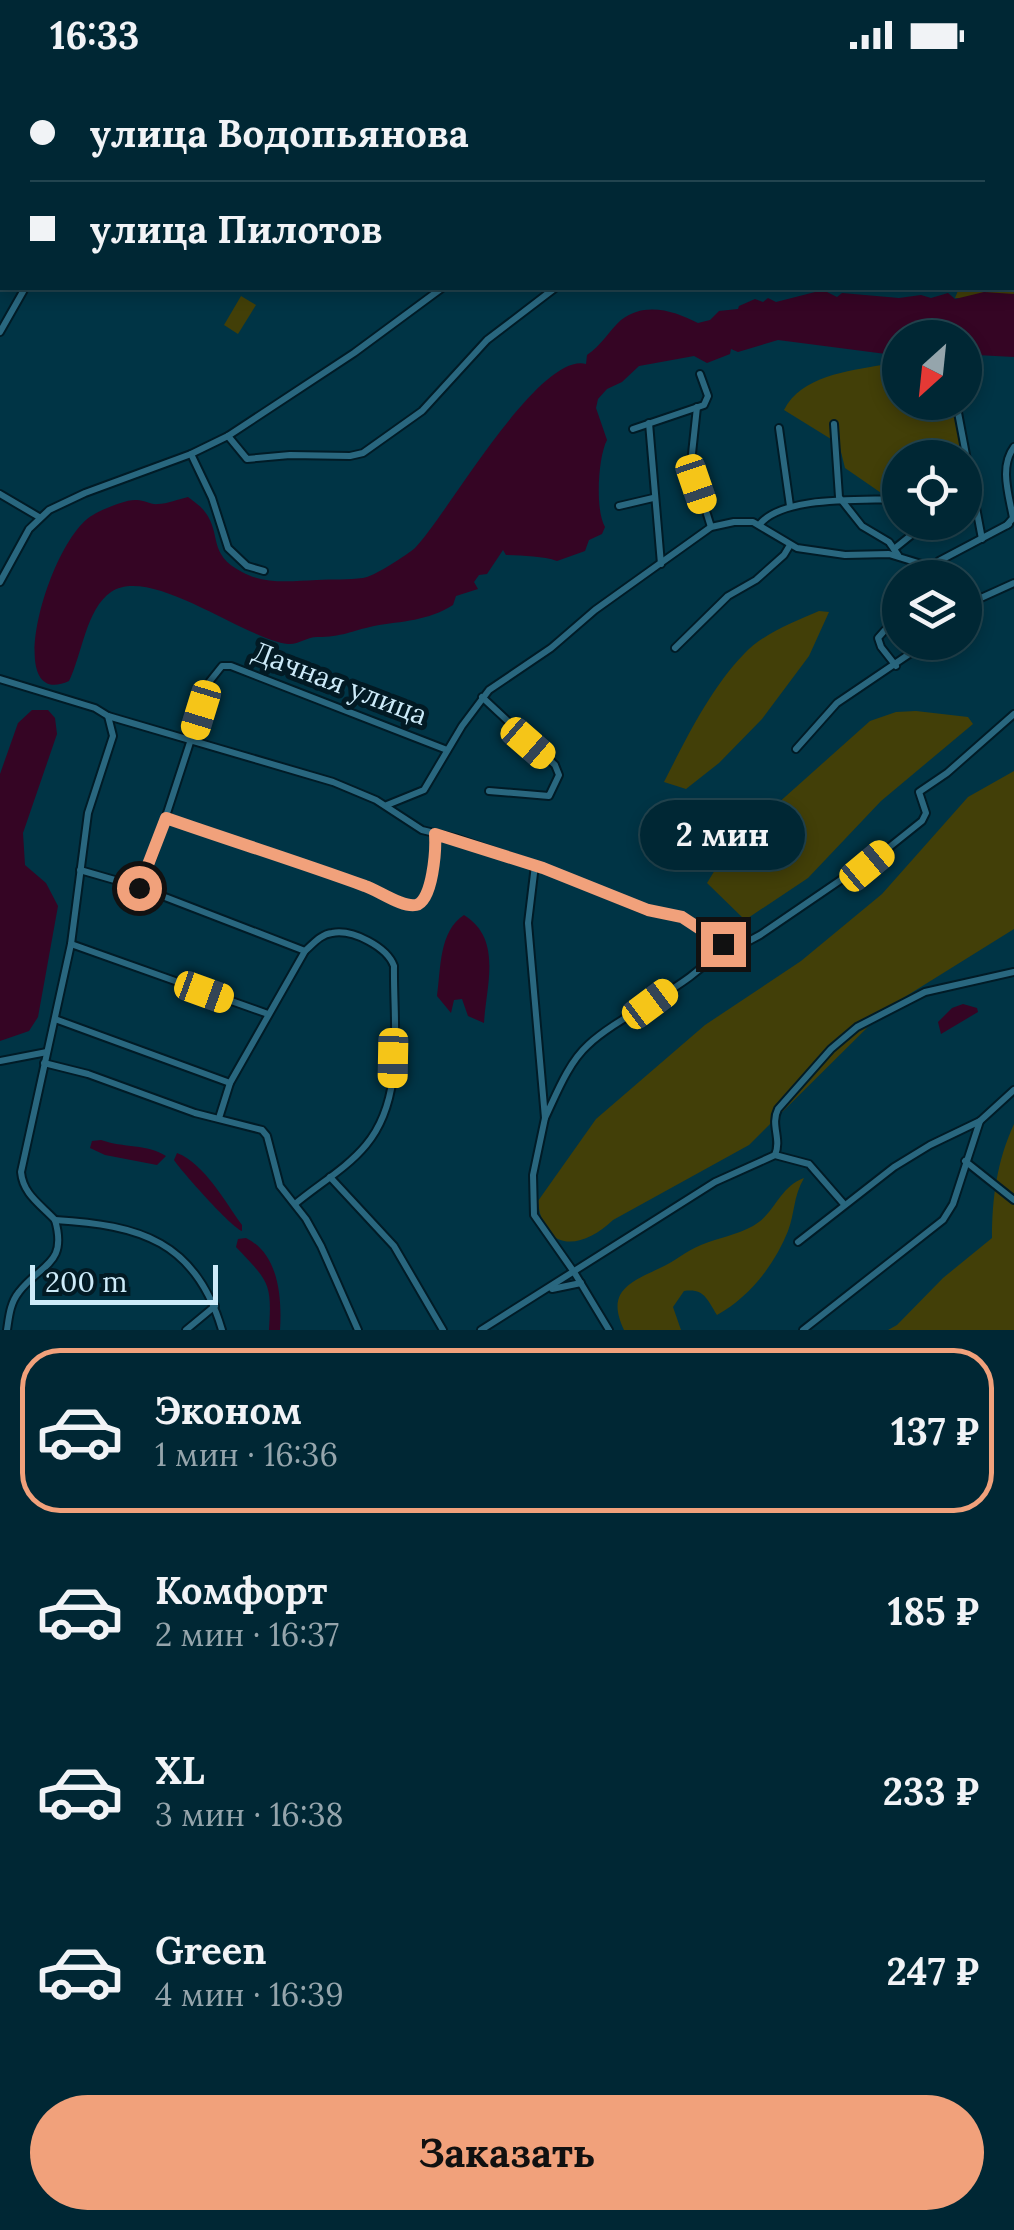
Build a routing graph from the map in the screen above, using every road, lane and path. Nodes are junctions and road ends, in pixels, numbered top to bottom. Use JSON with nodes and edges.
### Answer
{"nodes":[{"id":1,"x":24,"y":290,"type":"edge"},
{"id":2,"x":439,"y":290,"type":"edge"},
{"id":3,"x":552,"y":290,"type":"edge"},
{"id":4,"x":0,"y":332,"type":"edge"},
{"id":5,"x":700,"y":374,"type":"dead end"},
{"id":6,"x":696,"y":407,"type":"junction"},
{"id":7,"x":649,"y":422,"type":"junction"},
{"id":8,"x":834,"y":424,"type":"dead end"},
{"id":9,"x":634,"y":428,"type":"dead end"},
{"id":10,"x":779,"y":428,"type":"dead end"},
{"id":11,"x":228,"y":436,"type":"junction"},
{"id":12,"x":1014,"y":447,"type":"edge"},
{"id":13,"x":191,"y":454,"type":"junction"},
{"id":14,"x":0,"y":494,"type":"edge"},
{"id":15,"x":653,"y":498,"type":"junction"},
{"id":16,"x":882,"y":500,"type":"edge"},
{"id":17,"x":843,"y":502,"type":"junction"},
{"id":18,"x":619,"y":506,"type":"dead end"},
{"id":19,"x":790,"y":506,"type":"junction"},
{"id":20,"x":39,"y":517,"type":"junction"},
{"id":21,"x":760,"y":524,"type":"junction"},
{"id":22,"x":711,"y":528,"type":"junction"},
{"id":23,"x":908,"y":540,"type":"edge"},
{"id":24,"x":982,"y":540,"type":"joint"},
{"id":25,"x":790,"y":545,"type":"junction"},
{"id":26,"x":896,"y":552,"type":"junction"},
{"id":27,"x":910,"y":560,"type":"edge"},
{"id":28,"x":940,"y":560,"type":"edge"},
{"id":29,"x":661,"y":564,"type":"junction"},
{"id":30,"x":264,"y":570,"type":"dead end"},
{"id":31,"x":0,"y":582,"type":"edge"},
{"id":32,"x":1014,"y":583,"type":"edge"},
{"id":33,"x":982,"y":596,"type":"edge"},
{"id":34,"x":675,"y":648,"type":"dead end"},
{"id":35,"x":891,"y":660,"type":"edge"},
{"id":36,"x":904,"y":660,"type":"edge"},
{"id":37,"x":896,"y":666,"type":"junction"},
{"id":38,"x":0,"y":679,"type":"edge"},
{"id":39,"x":482,"y":697,"type":"junction"},
{"id":40,"x":1014,"y":714,"type":"edge"},
{"id":41,"x":108,"y":716,"type":"junction"},
{"id":42,"x":192,"y":740,"type":"junction"},
{"id":43,"x":796,"y":749,"type":"dead end"},
{"id":44,"x":447,"y":750,"type":"junction"},
{"id":45,"x":489,"y":791,"type":"dead end"},
{"id":46,"x":387,"y":806,"type":"junction"},
{"id":47,"x":166,"y":818,"type":"junction"},
{"id":48,"x":435,"y":834,"type":"junction"},
{"id":49,"x":535,"y":866,"type":"junction"},
{"id":50,"x":80,"y":870,"type":"junction"},
{"id":51,"x":139,"y":888,"type":"junction"},
{"id":52,"x":72,"y":944,"type":"junction"},
{"id":53,"x":723,"y":944,"type":"junction"},
{"id":54,"x":305,"y":951,"type":"junction"},
{"id":55,"x":1014,"y":972,"type":"edge"},
{"id":56,"x":268,"y":1014,"type":"junction"},
{"id":57,"x":55,"y":1020,"type":"junction"},
{"id":58,"x":47,"y":1052,"type":"junction"},
{"id":59,"x":0,"y":1060,"type":"edge"},
{"id":60,"x":44,"y":1063,"type":"junction"},
{"id":61,"x":230,"y":1083,"type":"junction"},
{"id":62,"x":1014,"y":1090,"type":"edge"},
{"id":63,"x":220,"y":1118,"type":"junction"},
{"id":64,"x":545,"y":1118,"type":"junction"},
{"id":65,"x":980,"y":1121,"type":"junction"},
{"id":66,"x":775,"y":1155,"type":"junction"},
{"id":67,"x":966,"y":1161,"type":"junction"},
{"id":68,"x":330,"y":1178,"type":"junction"},
{"id":69,"x":1014,"y":1200,"type":"edge"},
{"id":70,"x":844,"y":1203,"type":"junction"},
{"id":71,"x":295,"y":1204,"type":"junction"},
{"id":72,"x":55,"y":1220,"type":"junction"},
{"id":73,"x":798,"y":1242,"type":"dead end"},
{"id":74,"x":574,"y":1272,"type":"junction"},
{"id":75,"x":581,"y":1283,"type":"junction"},
{"id":76,"x":550,"y":1289,"type":"junction"},
{"id":77,"x":215,"y":1306,"type":"junction"},
{"id":78,"x":7,"y":1330,"type":"edge"},
{"id":79,"x":186,"y":1330,"type":"edge"},
{"id":80,"x":222,"y":1330,"type":"edge"},
{"id":81,"x":358,"y":1330,"type":"edge"},
{"id":82,"x":443,"y":1330,"type":"edge"},
{"id":83,"x":481,"y":1330,"type":"edge"},
{"id":84,"x":609,"y":1330,"type":"edge"},
{"id":85,"x":803,"y":1330,"type":"edge"}],
"edges":[{"from":1,"to":4,"type":"street"},
{"from":2,"to":11,"type":"street"},
{"from":3,"to":11,"type":"street"},
{"from":5,"to":6,"type":"street"},
{"from":6,"to":7,"type":"street"},
{"from":6,"to":22,"type":"street"},
{"from":7,"to":9,"type":"street"},
{"from":7,"to":15,"type":"street"},
{"from":8,"to":17,"type":"street"},
{"from":10,"to":19,"type":"street"},
{"from":11,"to":13,"type":"street"},
{"from":12,"to":24,"type":"street"},
{"from":13,"to":20,"type":"street"},
{"from":13,"to":30,"type":"street"},
{"from":14,"to":20,"type":"street"},
{"from":15,"to":18,"type":"street"},
{"from":15,"to":29,"type":"street"},
{"from":16,"to":17,"type":"street"},
{"from":17,"to":19,"type":"street"},
{"from":17,"to":26,"type":"street"},
{"from":19,"to":21,"type":"street"},
{"from":20,"to":31,"type":"street"},
{"from":21,"to":22,"type":"street"},
{"from":21,"to":25,"type":"street"},
{"from":22,"to":29,"type":"street"},
{"from":23,"to":26,"type":"street"},
{"from":24,"to":28,"type":"street"},
{"from":25,"to":26,"type":"street"},
{"from":25,"to":34,"type":"street"},
{"from":26,"to":27,"type":"street"},
{"from":29,"to":39,"type":"street"},
{"from":32,"to":33,"type":"street"},
{"from":35,"to":37,"type":"street"},
{"from":36,"to":37,"type":"street"},
{"from":37,"to":43,"type":"street"},
{"from":38,"to":41,"type":"street"},
{"from":39,"to":44,"type":"street"},
{"from":39,"to":45,"type":"street"},
{"from":40,"to":53,"type":"street"},
{"from":41,"to":42,"type":"street"},
{"from":41,"to":50,"type":"street"},
{"from":42,"to":44,"type":"street","name":"Дачная улица"},
{"from":42,"to":46,"type":"street"},
{"from":42,"to":47,"type":"street"},
{"from":44,"to":46,"type":"street"},
{"from":46,"to":48,"type":"street"},
{"from":47,"to":48,"type":"street"},
{"from":47,"to":51,"type":"street"},
{"from":48,"to":49,"type":"street"},
{"from":49,"to":53,"type":"street"},
{"from":49,"to":64,"type":"street"},
{"from":50,"to":51,"type":"street"},
{"from":50,"to":52,"type":"street"},
{"from":51,"to":54,"type":"street"},
{"from":52,"to":56,"type":"street"},
{"from":52,"to":57,"type":"street"},
{"from":53,"to":64,"type":"street"},
{"from":54,"to":56,"type":"street"},
{"from":54,"to":68,"type":"street"},
{"from":55,"to":66,"type":"street"},
{"from":56,"to":61,"type":"street"},
{"from":57,"to":58,"type":"street"},
{"from":57,"to":61,"type":"street"},
{"from":58,"to":59,"type":"street"},
{"from":58,"to":60,"type":"street"},
{"from":60,"to":63,"type":"street"},
{"from":60,"to":72,"type":"street"},
{"from":61,"to":63,"type":"street"},
{"from":62,"to":65,"type":"street"},
{"from":63,"to":71,"type":"street"},
{"from":64,"to":74,"type":"street"},
{"from":65,"to":67,"type":"street"},
{"from":65,"to":70,"type":"street"},
{"from":66,"to":70,"type":"street"},
{"from":66,"to":74,"type":"street"},
{"from":67,"to":69,"type":"street"},
{"from":67,"to":85,"type":"street"},
{"from":68,"to":71,"type":"street"},
{"from":68,"to":82,"type":"street"},
{"from":70,"to":73,"type":"street"},
{"from":71,"to":81,"type":"street"},
{"from":72,"to":77,"type":"street"},
{"from":72,"to":78,"type":"street"},
{"from":74,"to":75,"type":"street"},
{"from":74,"to":76,"type":"street"},
{"from":75,"to":76,"type":"street"},
{"from":75,"to":84,"type":"street"},
{"from":76,"to":83,"type":"street"},
{"from":77,"to":79,"type":"street"},
{"from":77,"to":80,"type":"street"}]}
